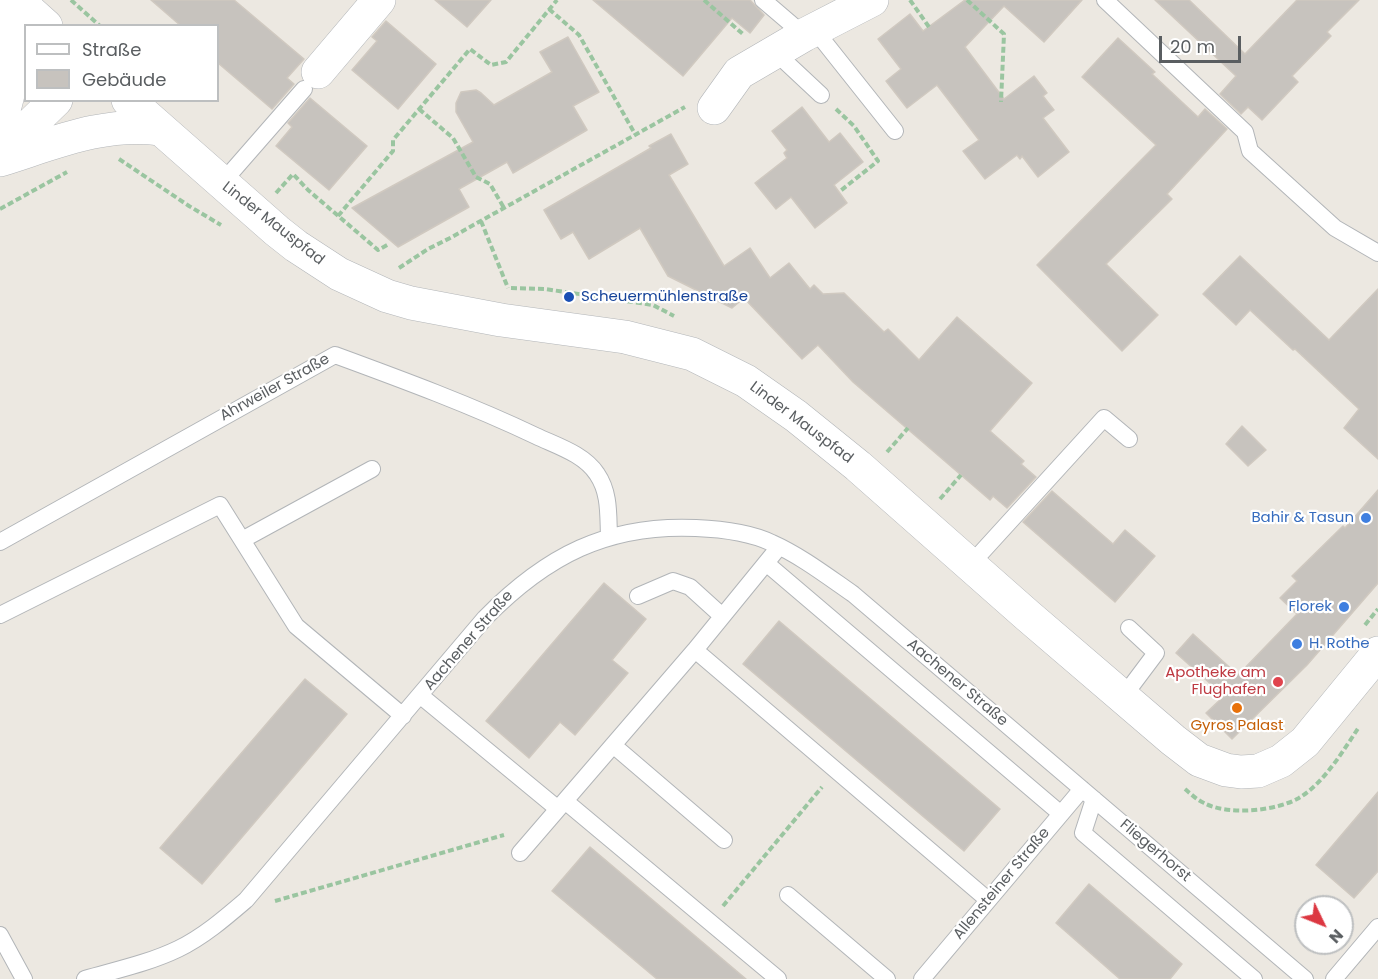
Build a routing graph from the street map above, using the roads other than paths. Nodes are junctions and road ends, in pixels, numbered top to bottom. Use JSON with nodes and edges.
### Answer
{"nodes":[{"id":1,"x":3,"y":0,"type":"edge"},
{"id":2,"x":18,"y":0,"type":"edge"},
{"id":3,"x":379,"y":0,"type":"edge"},
{"id":4,"x":763,"y":0,"type":"edge"},
{"id":5,"x":872,"y":0,"type":"edge"},
{"id":6,"x":1105,"y":0,"type":"edge"},
{"id":7,"x":44,"y":24,"type":"edge"},
{"id":8,"x":809,"y":32,"type":"junction"},
{"id":9,"x":772,"y":54,"type":"junction"},
{"id":10,"x":311,"y":81,"type":"joint"},
{"id":11,"x":821,"y":95,"type":"road end"},
{"id":12,"x":54,"y":102,"type":"edge"},
{"id":13,"x":130,"y":102,"type":"edge"},
{"id":14,"x":714,"y":108,"type":"road end"},
{"id":15,"x":0,"y":123,"type":"edge"},
{"id":16,"x":160,"y":129,"type":"junction"},
{"id":17,"x":895,"y":130,"type":"dead end"},
{"id":18,"x":0,"y":154,"type":"edge"},
{"id":19,"x":0,"y":160,"type":"edge"},
{"id":20,"x":221,"y":184,"type":"junction"},
{"id":21,"x":1378,"y":253,"type":"edge"},
{"id":22,"x":1129,"y":439,"type":"dead end"},
{"id":23,"x":372,"y":468,"type":"dead end"},
{"id":24,"x":609,"y":536,"type":"junction"},
{"id":25,"x":242,"y":540,"type":"junction"},
{"id":26,"x":0,"y":542,"type":"edge"},
{"id":27,"x":779,"y":546,"type":"junction"},
{"id":28,"x":766,"y":563,"type":"junction"},
{"id":29,"x":970,"y":565,"type":"junction"},
{"id":30,"x":638,"y":596,"type":"dead end"},
{"id":31,"x":0,"y":615,"type":"edge"},
{"id":32,"x":722,"y":616,"type":"junction"},
{"id":33,"x":1129,"y":628,"type":"dead end"},
{"id":34,"x":695,"y":650,"type":"junction"},
{"id":35,"x":1378,"y":653,"type":"edge"},
{"id":36,"x":421,"y":696,"type":"junction"},
{"id":37,"x":1123,"y":697,"type":"junction"},
{"id":38,"x":403,"y":716,"type":"junction"},
{"id":39,"x":613,"y":745,"type":"junction"},
{"id":40,"x":1088,"y":794,"type":"junction"},
{"id":41,"x":562,"y":805,"type":"junction"},
{"id":42,"x":1061,"y":814,"type":"junction"},
{"id":43,"x":724,"y":840,"type":"dead end"},
{"id":44,"x":519,"y":853,"type":"dead end"},
{"id":45,"x":788,"y":895,"type":"dead end"},
{"id":46,"x":988,"y":900,"type":"junction"},
{"id":47,"x":1378,"y":927,"type":"edge"},
{"id":48,"x":0,"y":935,"type":"edge"},
{"id":49,"x":24,"y":979,"type":"edge"},
{"id":50,"x":84,"y":979,"type":"edge"},
{"id":51,"x":778,"y":979,"type":"edge"},
{"id":52,"x":887,"y":979,"type":"edge"},
{"id":53,"x":922,"y":979,"type":"edge"},
{"id":54,"x":1254,"y":979,"type":"edge"},
{"id":55,"x":1305,"y":979,"type":"edge"},
{"id":56,"x":1334,"y":979,"type":"edge"}],
"edges":[{"from":1,"to":15,"type":"street"},
{"from":2,"to":7,"type":"street"},
{"from":3,"to":10,"type":"street"},
{"from":4,"to":8,"type":"lane"},
{"from":5,"to":8,"type":"street"},
{"from":6,"to":21,"type":"lane"},
{"from":8,"to":9,"type":"street"},
{"from":8,"to":17,"type":"lane"},
{"from":9,"to":11,"type":"lane"},
{"from":9,"to":14,"type":"street"},
{"from":10,"to":20,"type":"lane"},
{"from":12,"to":18,"type":"street"},
{"from":13,"to":16,"type":"street","name":"Linder Mauspfad"},
{"from":16,"to":19,"type":"street"},
{"from":16,"to":20,"type":"street","name":"Linder Mauspfad"},
{"from":20,"to":29,"type":"street","name":"Linder Mauspfad"},
{"from":22,"to":29,"type":"lane"},
{"from":23,"to":25,"type":"lane"},
{"from":24,"to":26,"type":"lane","name":"Ahrweiler Straße"},
{"from":24,"to":27,"type":"lane","name":"Aachener Straße"},
{"from":24,"to":36,"type":"lane","name":"Aachener Straße"},
{"from":25,"to":31,"type":"lane"},
{"from":25,"to":38,"type":"lane"},
{"from":27,"to":28,"type":"lane"},
{"from":27,"to":40,"type":"lane","name":"Aachener Straße"},
{"from":28,"to":32,"type":"lane"},
{"from":28,"to":42,"type":"lane"},
{"from":29,"to":37,"type":"street","name":"Linder Mauspfad"},
{"from":30,"to":32,"type":"lane"},
{"from":32,"to":34,"type":"lane"},
{"from":33,"to":37,"type":"lane"},
{"from":34,"to":39,"type":"lane"},
{"from":34,"to":46,"type":"lane"},
{"from":35,"to":37,"type":"street","name":"Linder Mauspfad"},
{"from":36,"to":38,"type":"lane","name":"Aachener Straße"},
{"from":36,"to":41,"type":"lane"},
{"from":38,"to":50,"type":"lane","name":"Aachener Straße"},
{"from":39,"to":41,"type":"lane"},
{"from":39,"to":43,"type":"lane"},
{"from":40,"to":42,"type":"lane","name":"Allensteiner Straße"},
{"from":40,"to":54,"type":"lane"},
{"from":40,"to":55,"type":"lane","name":"Fliegerhorst"},
{"from":41,"to":44,"type":"lane"},
{"from":41,"to":51,"type":"lane"},
{"from":42,"to":46,"type":"lane","name":"Allensteiner Straße"},
{"from":45,"to":52,"type":"lane"},
{"from":46,"to":53,"type":"lane","name":"Allensteiner Straße"},
{"from":47,"to":56,"type":"lane"},
{"from":48,"to":49,"type":"lane"}]}
